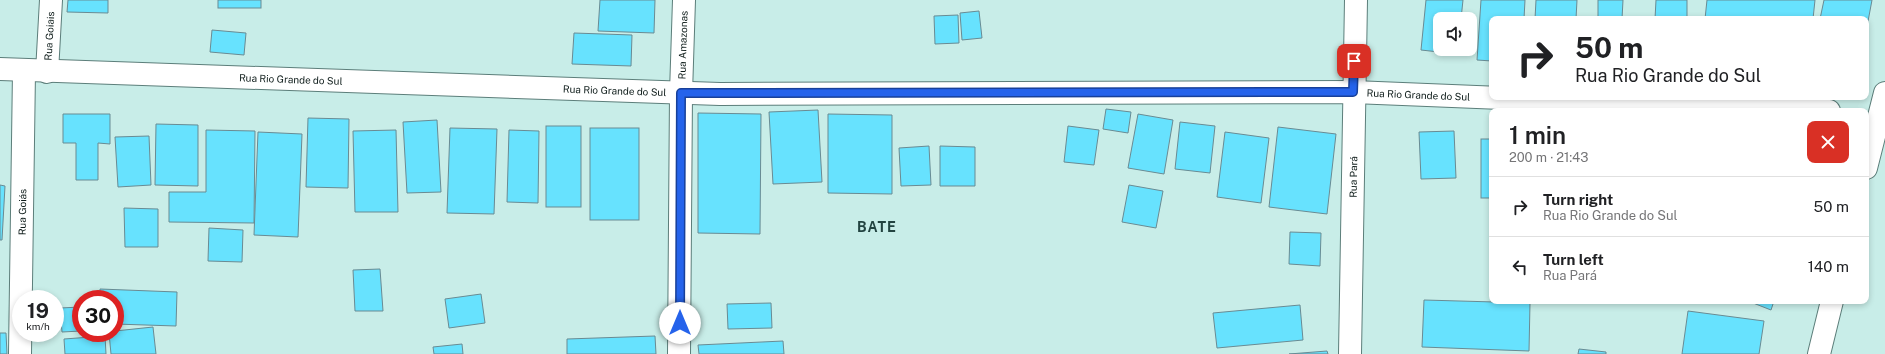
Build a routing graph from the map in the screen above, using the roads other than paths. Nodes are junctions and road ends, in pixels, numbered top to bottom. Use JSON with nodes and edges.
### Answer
{"nodes":[{"id":1,"x":51,"y":0,"type":"edge"},
{"id":2,"x":684,"y":0,"type":"edge"},
{"id":3,"x":1356,"y":0,"type":"edge"},
{"id":4,"x":0,"y":69,"type":"edge"},
{"id":5,"x":24,"y":71,"type":"junction"},
{"id":6,"x":47,"y":72,"type":"junction"},
{"id":7,"x":1353,"y":92,"type":"junction"},
{"id":8,"x":681,"y":93,"type":"junction"},
{"id":9,"x":1489,"y":97,"type":"edge"},
{"id":10,"x":1553,"y":100,"type":"edge"},
{"id":11,"x":1754,"y":108,"type":"edge"},
{"id":12,"x":1879,"y":108,"type":"edge"},
{"id":13,"x":1869,"y":154,"type":"edge"},
{"id":14,"x":1831,"y":304,"type":"edge"},
{"id":15,"x":20,"y":354,"type":"edge"},
{"id":16,"x":679,"y":354,"type":"edge"},
{"id":17,"x":1350,"y":354,"type":"edge"},
{"id":18,"x":1819,"y":354,"type":"edge"}],
"edges":[{"from":1,"to":6,"type":"street","name":"Rua Goiais"},
{"from":2,"to":8,"type":"street","name":"Rua Amazonas"},
{"from":3,"to":7,"type":"street","name":"Rua Pará"},
{"from":4,"to":5,"type":"street","name":"Rua Rio Grande do Sul"},
{"from":5,"to":6,"type":"street","name":"Rua Rio Grande do Sul"},
{"from":5,"to":15,"type":"street","name":"Rua Goiás"},
{"from":6,"to":8,"type":"street","name":"Rua Rio Grande do Sul"},
{"from":7,"to":8,"type":"street","name":"Rua Rio Grande do Sul"},
{"from":7,"to":9,"type":"street","name":"Rua Rio Grande do Sul"},
{"from":7,"to":17,"type":"street","name":"Rua Pará"},
{"from":8,"to":16,"type":"street","name":"Rua Amazonas"},
{"from":10,"to":11,"type":"street","name":"Rua Rio Grande do Sul"},
{"from":12,"to":13,"type":"street"},
{"from":14,"to":18,"type":"street"}]}
